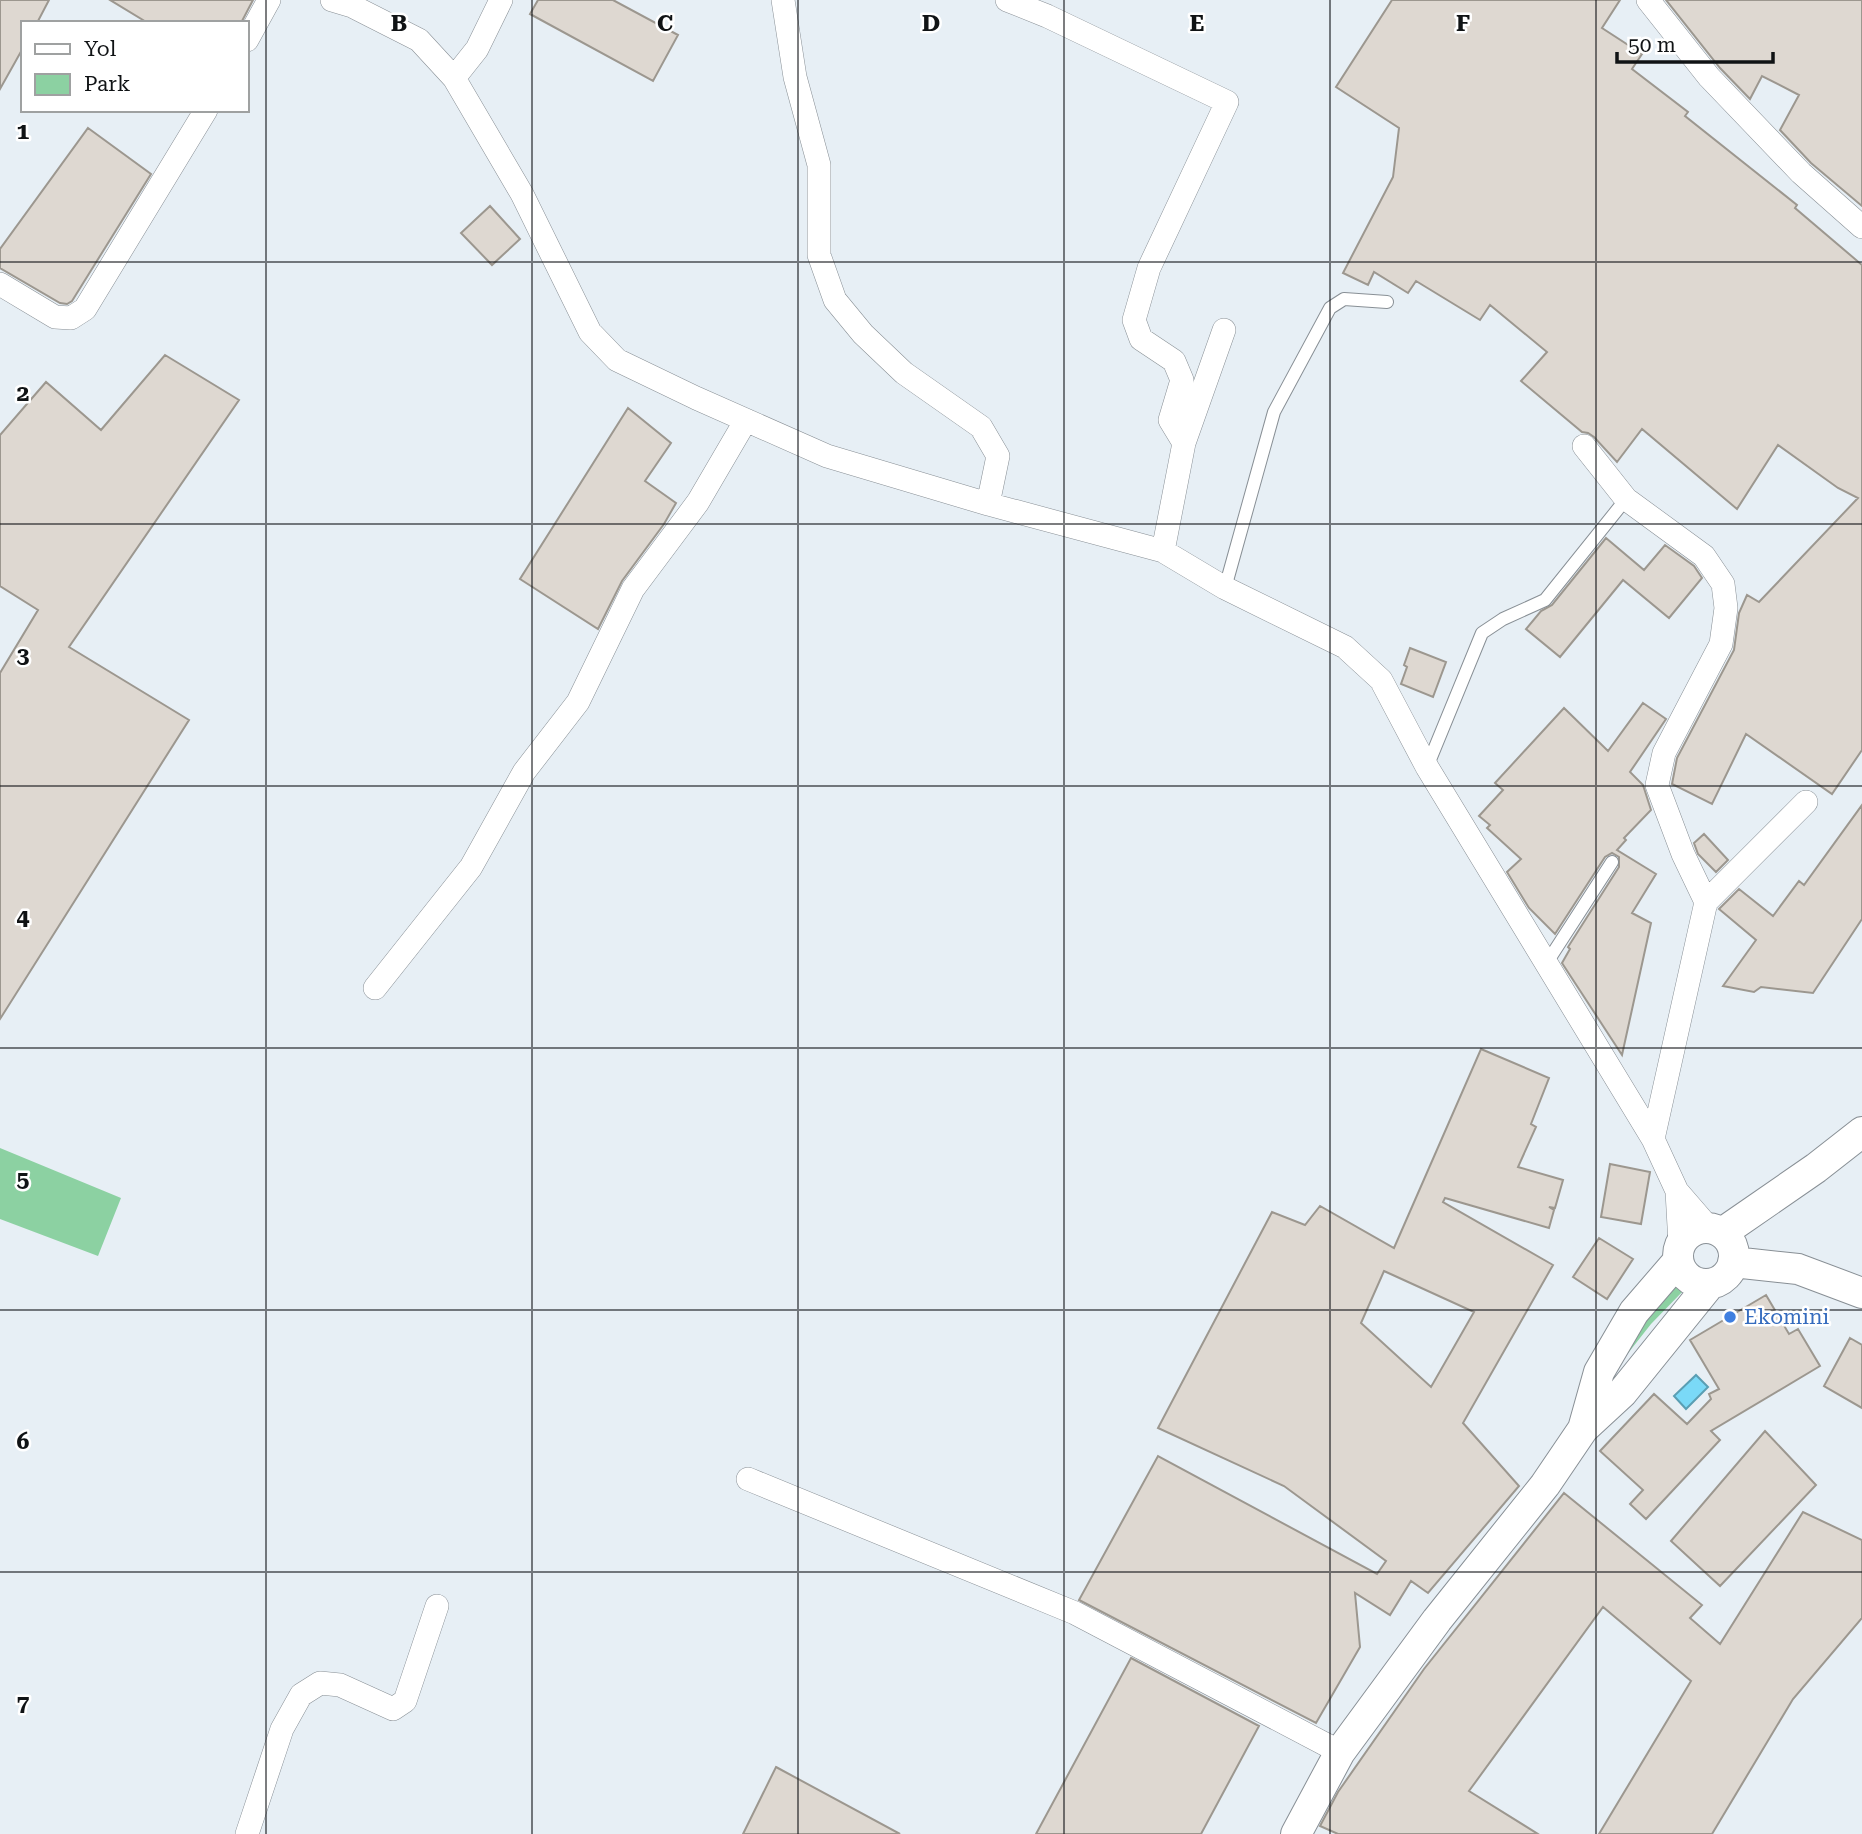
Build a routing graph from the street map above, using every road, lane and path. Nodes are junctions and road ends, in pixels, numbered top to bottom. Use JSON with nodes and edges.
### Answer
{"nodes":[{"id":1,"x":268,"y":0,"type":"edge"},
{"id":2,"x":332,"y":0,"type":"edge"},
{"id":3,"x":501,"y":0,"type":"edge"},
{"id":4,"x":783,"y":0,"type":"edge"},
{"id":5,"x":1007,"y":0,"type":"edge"},
{"id":6,"x":1648,"y":0,"type":"edge"},
{"id":7,"x":248,"y":38,"type":"edge"},
{"id":8,"x":454,"y":78,"type":"junction"},
{"id":9,"x":205,"y":112,"type":"edge"},
{"id":10,"x":1862,"y":227,"type":"edge"},
{"id":11,"x":0,"y":284,"type":"edge"},
{"id":12,"x":1387,"y":302,"type":"dead end"},
{"id":13,"x":1224,"y":330,"type":"dead end"},
{"id":14,"x":746,"y":420,"type":"junction"},
{"id":15,"x":1184,"y":443,"type":"junction"},
{"id":16,"x":1584,"y":446,"type":"dead end"},
{"id":17,"x":1626,"y":499,"type":"junction"},
{"id":18,"x":988,"y":504,"type":"junction"},
{"id":19,"x":1163,"y":551,"type":"junction"},
{"id":20,"x":1225,"y":588,"type":"junction"},
{"id":21,"x":1427,"y":767,"type":"junction"},
{"id":22,"x":1806,"y":802,"type":"dead end"},
{"id":23,"x":1612,"y":862,"type":"dead end"},
{"id":24,"x":1706,"y":902,"type":"junction"},
{"id":25,"x":1546,"y":964,"type":"junction"},
{"id":26,"x":375,"y":988,"type":"dead end"},
{"id":27,"x":1862,"y":1132,"type":"edge"},
{"id":28,"x":1653,"y":1139,"type":"junction"},
{"id":29,"x":1677,"y":1191,"type":"junction"},
{"id":30,"x":1715,"y":1231,"type":"junction"},
{"id":31,"x":1679,"y":1252,"type":"junction"},
{"id":32,"x":1733,"y":1262,"type":"junction"},
{"id":33,"x":1710,"y":1283,"type":"junction"},
{"id":34,"x":1862,"y":1293,"type":"edge"},
{"id":35,"x":1583,"y":1429,"type":"junction"},
{"id":36,"x":748,"y":1479,"type":"dead end"},
{"id":37,"x":437,"y":1606,"type":"dead end"},
{"id":38,"x":1340,"y":1752,"type":"junction"},
{"id":39,"x":247,"y":1834,"type":"edge"},
{"id":40,"x":1296,"y":1834,"type":"edge"}],
"edges":[{"from":1,"to":7,"type":"street"},
{"from":2,"to":8,"type":"street"},
{"from":3,"to":8,"type":"street"},
{"from":4,"to":18,"type":"street"},
{"from":5,"to":15,"type":"street"},
{"from":6,"to":10,"type":"street"},
{"from":8,"to":14,"type":"street"},
{"from":9,"to":11,"type":"street"},
{"from":12,"to":20,"type":"lane"},
{"from":13,"to":15,"type":"street"},
{"from":14,"to":18,"type":"street"},
{"from":14,"to":26,"type":"street"},
{"from":15,"to":19,"type":"street"},
{"from":16,"to":17,"type":"street"},
{"from":17,"to":21,"type":"lane"},
{"from":17,"to":24,"type":"street"},
{"from":18,"to":19,"type":"street"},
{"from":19,"to":20,"type":"street"},
{"from":20,"to":21,"type":"street"},
{"from":21,"to":25,"type":"street"},
{"from":22,"to":24,"type":"street"},
{"from":23,"to":25,"type":"lane"},
{"from":24,"to":28,"type":"street"},
{"from":25,"to":28,"type":"street"},
{"from":27,"to":30,"type":"street"},
{"from":28,"to":29,"type":"street"},
{"from":29,"to":30,"type":"street"},
{"from":29,"to":31,"type":"street"},
{"from":30,"to":31,"type":"street"},
{"from":30,"to":32,"type":"street"},
{"from":31,"to":33,"type":"street"},
{"from":31,"to":35,"type":"street"},
{"from":32,"to":33,"type":"street"},
{"from":32,"to":34,"type":"street"},
{"from":33,"to":35,"type":"street"},
{"from":35,"to":38,"type":"street"},
{"from":36,"to":38,"type":"street"},
{"from":37,"to":39,"type":"street"},
{"from":38,"to":40,"type":"street"}]}
